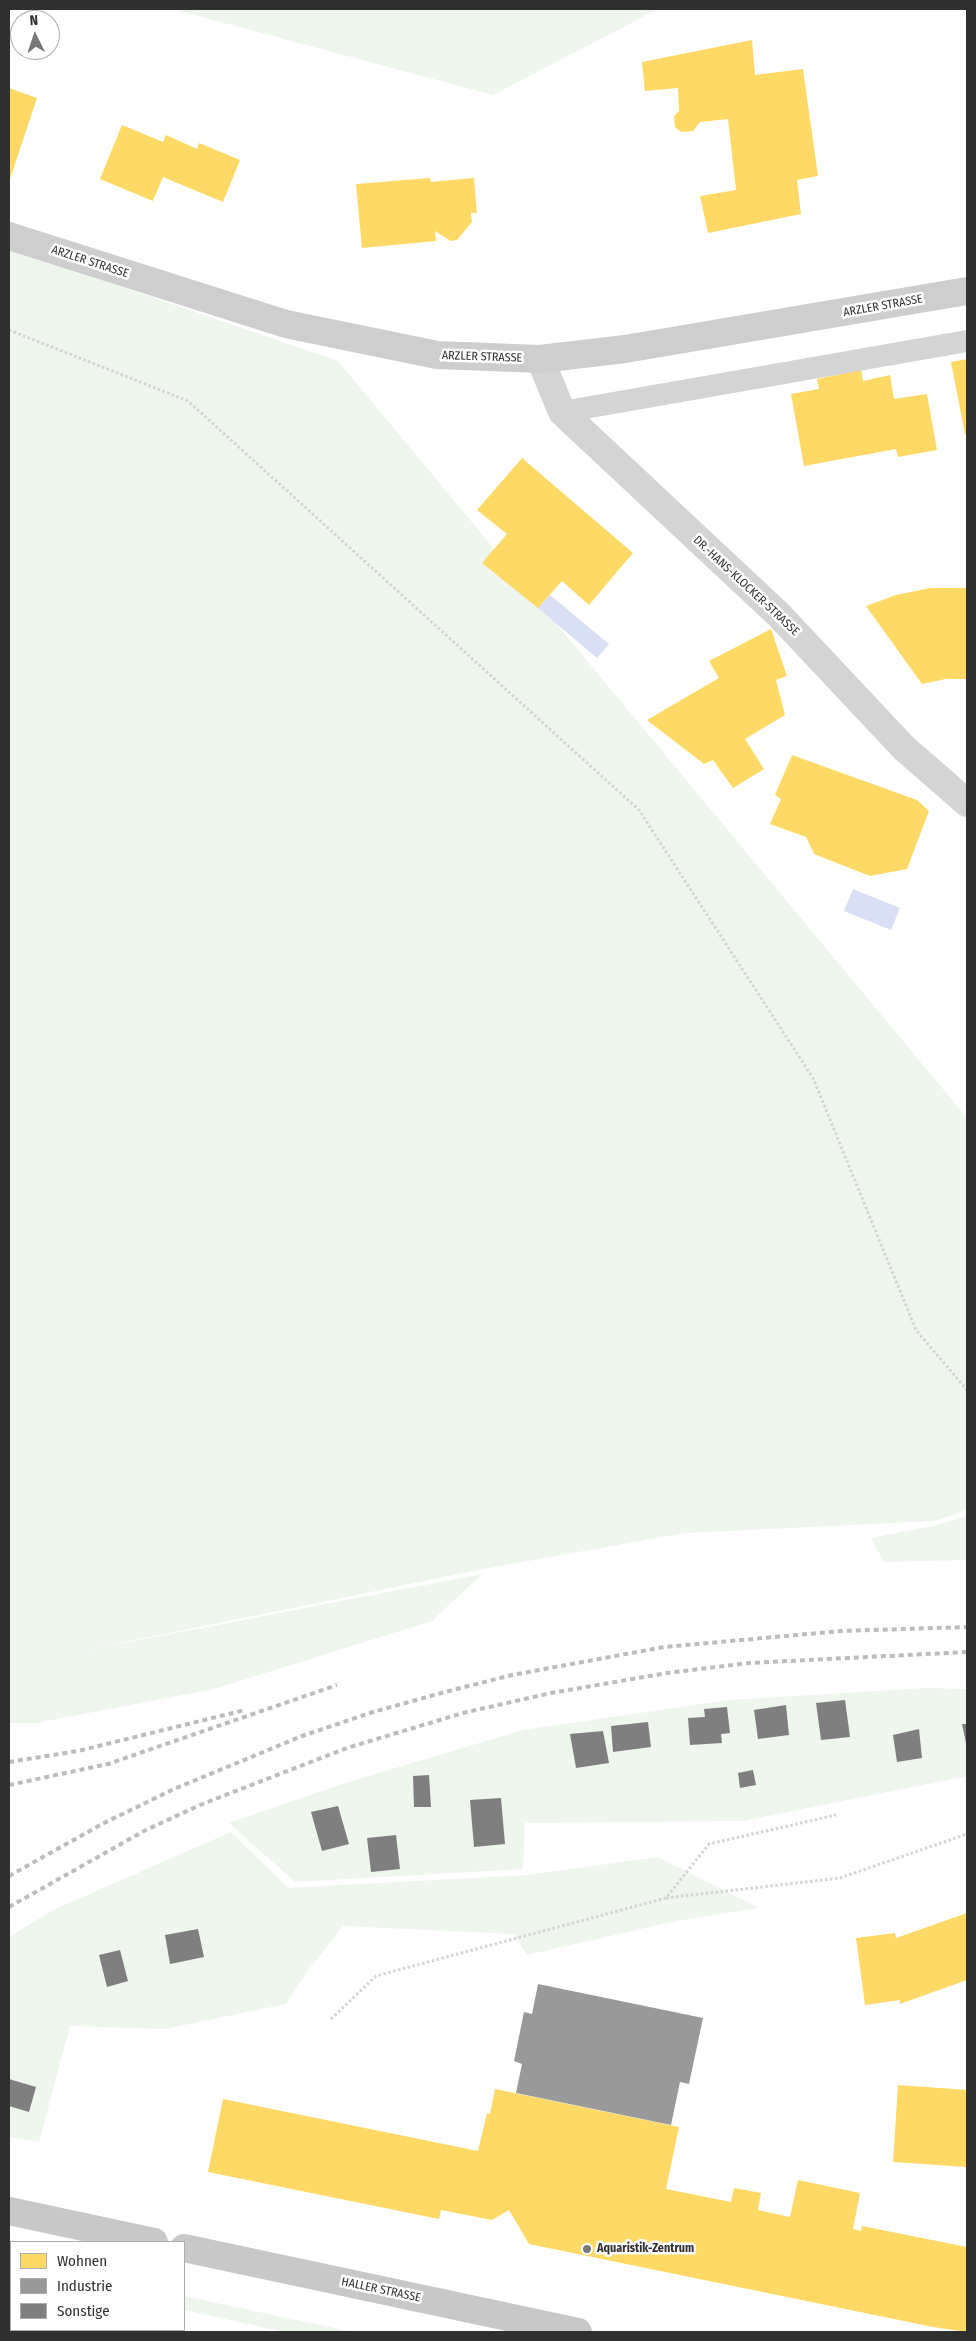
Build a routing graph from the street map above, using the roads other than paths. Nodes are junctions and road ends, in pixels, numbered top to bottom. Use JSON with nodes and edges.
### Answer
{"nodes":[{"id":1,"x":9,"y":236,"type":"edge"},
{"id":2,"x":967,"y":291,"type":"edge"},
{"id":3,"x":967,"y":341,"type":"edge"},
{"id":4,"x":540,"y":359,"type":"junction"},
{"id":5,"x":562,"y":412,"type":"junction"},
{"id":6,"x":967,"y":803,"type":"edge"},
{"id":7,"x":9,"y":2211,"type":"edge"},
{"id":8,"x":149,"y":2241,"type":"edge"},
{"id":9,"x":185,"y":2248,"type":"edge"},
{"id":10,"x":578,"y":2332,"type":"edge"}],
"edges":[{"from":1,"to":4,"type":"main road","name":"ARZLER STRASSE"},
{"from":2,"to":4,"type":"main road","name":"ARZLER STRASSE"},
{"from":3,"to":5,"type":"lane"},
{"from":4,"to":5,"type":"street","name":"DR.-HANS-KLOCKER-STRASSE"},
{"from":5,"to":6,"type":"street","name":"DR.-HANS-KLOCKER-STRASSE"},
{"from":7,"to":8,"type":"main road"},
{"from":9,"to":10,"type":"main road","name":"HALLER STRASSE"}]}
